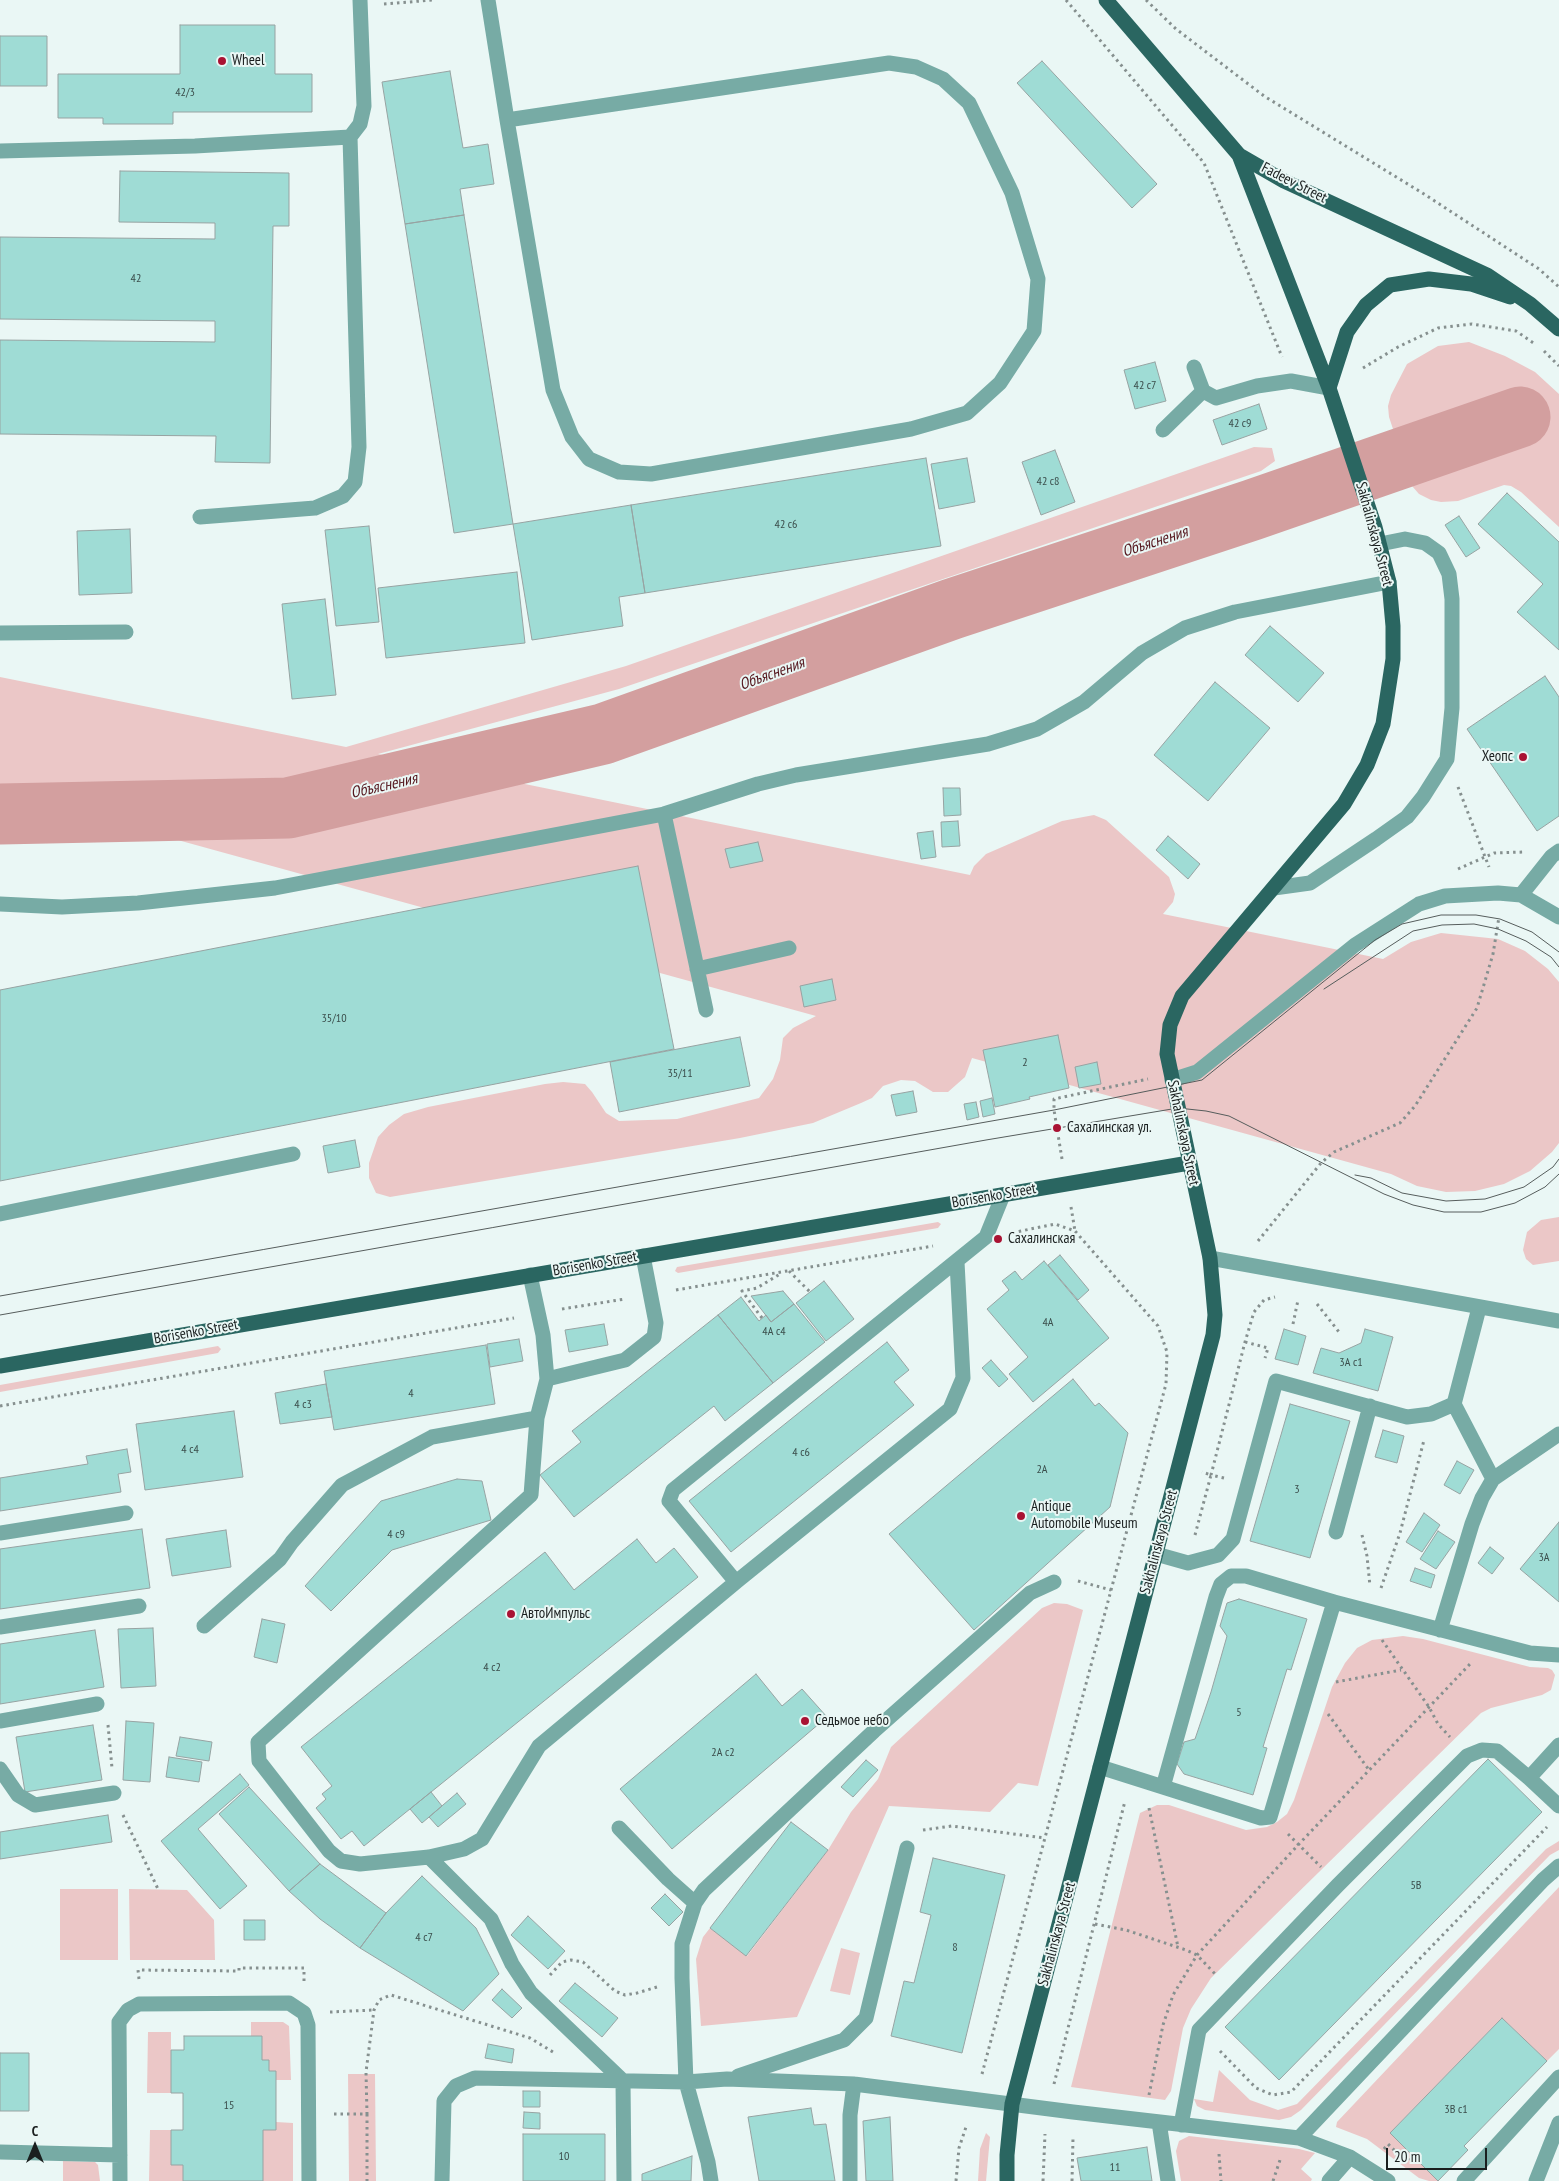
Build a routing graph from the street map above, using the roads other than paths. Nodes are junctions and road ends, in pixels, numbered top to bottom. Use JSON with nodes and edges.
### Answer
{"nodes":[{"id":1,"x":488,"y":0,"type":"edge"},
{"id":2,"x":1106,"y":0,"type":"edge"},
{"id":3,"x":360,"y":3,"type":"edge"},
{"id":4,"x":507,"y":120,"type":"junction"},
{"id":5,"x":350,"y":137,"type":"junction"},
{"id":6,"x":0,"y":151,"type":"edge"},
{"id":7,"x":1239,"y":155,"type":"junction"},
{"id":8,"x":1530,"y":304,"type":"junction"},
{"id":9,"x":1559,"y":329,"type":"edge"},
{"id":10,"x":1194,"y":367,"type":"dead end"},
{"id":11,"x":1329,"y":388,"type":"junction"},
{"id":12,"x":1203,"y":391,"type":"junction"},
{"id":13,"x":1163,"y":430,"type":"dead end"},
{"id":14,"x":200,"y":517,"type":"dead end"},
{"id":15,"x":1380,"y":544,"type":"junction"},
{"id":16,"x":1389,"y":582,"type":"junction"},
{"id":17,"x":126,"y":632,"type":"dead end"},
{"id":18,"x":0,"y":633,"type":"edge"},
{"id":19,"x":664,"y":814,"type":"junction"},
{"id":20,"x":1559,"y":851,"type":"edge"},
{"id":21,"x":1274,"y":888,"type":"junction"},
{"id":22,"x":1521,"y":896,"type":"junction"},
{"id":23,"x":0,"y":904,"type":"edge"},
{"id":24,"x":1559,"y":917,"type":"edge"},
{"id":25,"x":789,"y":948,"type":"dead end"},
{"id":26,"x":697,"y":969,"type":"junction"},
{"id":27,"x":706,"y":1010,"type":"dead end"},
{"id":28,"x":1172,"y":1077,"type":"junction"},
{"id":29,"x":293,"y":1154,"type":"dead end"},
{"id":30,"x":1190,"y":1162,"type":"junction"},
{"id":31,"x":1003,"y":1195,"type":"junction"},
{"id":32,"x":0,"y":1214,"type":"edge"},
{"id":33,"x":643,"y":1256,"type":"junction"},
{"id":34,"x":1210,"y":1258,"type":"junction"},
{"id":35,"x":957,"y":1262,"type":"junction"},
{"id":36,"x":530,"y":1275,"type":"junction"},
{"id":37,"x":1479,"y":1308,"type":"junction"},
{"id":38,"x":1559,"y":1321,"type":"edge"},
{"id":39,"x":0,"y":1366,"type":"edge"},
{"id":40,"x":547,"y":1379,"type":"junction"},
{"id":41,"x":1454,"y":1404,"type":"junction"},
{"id":42,"x":1370,"y":1406,"type":"junction"},
{"id":43,"x":537,"y":1418,"type":"junction"},
{"id":44,"x":1559,"y":1434,"type":"edge"},
{"id":45,"x":1493,"y":1479,"type":"junction"},
{"id":46,"x":126,"y":1514,"type":"dead end"},
{"id":47,"x":1336,"y":1532,"type":"dead end"},
{"id":48,"x":0,"y":1533,"type":"edge"},
{"id":49,"x":1156,"y":1554,"type":"junction"},
{"id":50,"x":736,"y":1582,"type":"junction"},
{"id":51,"x":1054,"y":1582,"type":"road end"},
{"id":52,"x":1334,"y":1602,"type":"junction"},
{"id":53,"x":139,"y":1606,"type":"dead end"},
{"id":54,"x":204,"y":1626,"type":"dead end"},
{"id":55,"x":0,"y":1627,"type":"edge"},
{"id":56,"x":1440,"y":1630,"type":"junction"},
{"id":57,"x":1559,"y":1655,"type":"edge"},
{"id":58,"x":97,"y":1704,"type":"dead end"},
{"id":59,"x":0,"y":1721,"type":"edge"},
{"id":60,"x":1559,"y":1746,"type":"edge"},
{"id":61,"x":1100,"y":1767,"type":"junction"},
{"id":62,"x":0,"y":1769,"type":"edge"},
{"id":63,"x":1529,"y":1778,"type":"junction"},
{"id":64,"x":1163,"y":1787,"type":"junction"},
{"id":65,"x":114,"y":1793,"type":"dead end"},
{"id":66,"x":1559,"y":1806,"type":"edge"},
{"id":67,"x":618,"y":1828,"type":"dead end"},
{"id":68,"x":907,"y":1848,"type":"road end"},
{"id":69,"x":429,"y":1857,"type":"junction"},
{"id":70,"x":1559,"y":1866,"type":"edge"},
{"id":71,"x":695,"y":1903,"type":"junction"},
{"id":72,"x":1559,"y":2077,"type":"edge"},
{"id":73,"x":727,"y":2079,"type":"junction"},
{"id":74,"x":623,"y":2081,"type":"junction"},
{"id":75,"x":686,"y":2082,"type":"junction"},
{"id":76,"x":854,"y":2084,"type":"junction"},
{"id":77,"x":1012,"y":2104,"type":"junction"},
{"id":78,"x":1153,"y":2122,"type":"junction"},
{"id":79,"x":1559,"y":2123,"type":"edge"},
{"id":80,"x":1181,"y":2125,"type":"junction"},
{"id":81,"x":1299,"y":2138,"type":"junction"},
{"id":82,"x":0,"y":2152,"type":"edge"},
{"id":83,"x":120,"y":2155,"type":"junction"},
{"id":84,"x":1350,"y":2157,"type":"junction"},
{"id":85,"x":120,"y":2181,"type":"edge"},
{"id":86,"x":309,"y":2181,"type":"edge"},
{"id":87,"x":442,"y":2181,"type":"edge"},
{"id":88,"x":624,"y":2181,"type":"edge"},
{"id":89,"x":711,"y":2181,"type":"edge"},
{"id":90,"x":850,"y":2181,"type":"edge"},
{"id":91,"x":1007,"y":2181,"type":"edge"},
{"id":92,"x":1168,"y":2181,"type":"edge"},
{"id":93,"x":1330,"y":2181,"type":"edge"},
{"id":94,"x":1388,"y":2181,"type":"edge"},
{"id":95,"x":1464,"y":2181,"type":"edge"},
{"id":96,"x":1536,"y":2181,"type":"edge"}],
"edges":[{"from":1,"to":4,"type":"lane"},
{"from":2,"to":7,"type":"main road","name":"Fadeev Street"},
{"from":3,"to":5,"type":"lane"},
{"from":4,"to":4,"type":"lane"},
{"from":5,"to":6,"type":"lane"},
{"from":5,"to":14,"type":"lane"},
{"from":7,"to":8,"type":"main road","name":"Fadeev Street"},
{"from":7,"to":11,"type":"main road","name":"Sakhalinskaya Street"},
{"from":8,"to":9,"type":"main road"},
{"from":8,"to":11,"type":"main road"},
{"from":10,"to":12,"type":"lane"},
{"from":11,"to":12,"type":"lane"},
{"from":11,"to":15,"type":"main road","name":"Sakhalinskaya Street"},
{"from":12,"to":13,"type":"lane"},
{"from":15,"to":16,"type":"main road","name":"Sakhalinskaya Street"},
{"from":15,"to":21,"type":"lane"},
{"from":16,"to":19,"type":"lane"},
{"from":16,"to":21,"type":"main road","name":"Sakhalinskaya Street"},
{"from":17,"to":18,"type":"lane"},
{"from":19,"to":23,"type":"lane"},
{"from":19,"to":26,"type":"lane"},
{"from":20,"to":22,"type":"lane"},
{"from":21,"to":28,"type":"main road","name":"Sakhalinskaya Street"},
{"from":22,"to":24,"type":"lane"},
{"from":22,"to":28,"type":"lane"},
{"from":25,"to":26,"type":"lane"},
{"from":26,"to":27,"type":"lane"},
{"from":28,"to":30,"type":"main road","name":"Sakhalinskaya Street"},
{"from":29,"to":32,"type":"lane"},
{"from":30,"to":31,"type":"main road","name":"Borisenko Street"},
{"from":30,"to":34,"type":"main road","name":"Sakhalinskaya Street"},
{"from":31,"to":33,"type":"main road","name":"Borisenko Street"},
{"from":31,"to":35,"type":"lane"},
{"from":33,"to":36,"type":"main road","name":"Borisenko Street"},
{"from":33,"to":40,"type":"lane"},
{"from":34,"to":37,"type":"lane"},
{"from":34,"to":49,"type":"main road","name":"Sakhalinskaya Street"},
{"from":35,"to":50,"type":"lane"},
{"from":35,"to":50,"type":"lane"},
{"from":36,"to":39,"type":"main road","name":"Borisenko Street"},
{"from":36,"to":40,"type":"lane"},
{"from":37,"to":38,"type":"lane"},
{"from":37,"to":41,"type":"lane"},
{"from":40,"to":43,"type":"lane"},
{"from":41,"to":42,"type":"lane"},
{"from":41,"to":45,"type":"lane"},
{"from":42,"to":47,"type":"lane"},
{"from":42,"to":49,"type":"lane"},
{"from":43,"to":54,"type":"lane"},
{"from":43,"to":69,"type":"lane"},
{"from":44,"to":45,"type":"lane"},
{"from":45,"to":56,"type":"lane"},
{"from":46,"to":48,"type":"lane"},
{"from":49,"to":61,"type":"main road","name":"Sakhalinskaya Street"},
{"from":50,"to":69,"type":"lane"},
{"from":51,"to":71,"type":"lane"},
{"from":52,"to":56,"type":"lane"},
{"from":52,"to":64,"type":"lane"},
{"from":52,"to":64,"type":"lane"},
{"from":53,"to":55,"type":"lane"},
{"from":56,"to":57,"type":"lane"},
{"from":58,"to":59,"type":"lane"},
{"from":60,"to":63,"type":"lane"},
{"from":61,"to":64,"type":"lane"},
{"from":61,"to":77,"type":"main road","name":"Sakhalinskaya Street"},
{"from":62,"to":65,"type":"lane"},
{"from":63,"to":66,"type":"lane"},
{"from":63,"to":80,"type":"lane"},
{"from":67,"to":71,"type":"lane"},
{"from":68,"to":73,"type":"lane"},
{"from":69,"to":74,"type":"lane"},
{"from":70,"to":81,"type":"lane"},
{"from":71,"to":75,"type":"lane"},
{"from":72,"to":95,"type":"lane"},
{"from":73,"to":75,"type":"lane"},
{"from":73,"to":76,"type":"lane"},
{"from":74,"to":75,"type":"lane"},
{"from":74,"to":87,"type":"lane"},
{"from":74,"to":88,"type":"lane"},
{"from":75,"to":89,"type":"lane"},
{"from":76,"to":77,"type":"lane"},
{"from":76,"to":90,"type":"lane"},
{"from":77,"to":78,"type":"lane"},
{"from":77,"to":91,"type":"main road","name":"Sakhalinskaya Street"},
{"from":78,"to":80,"type":"lane"},
{"from":78,"to":92,"type":"lane"},
{"from":79,"to":96,"type":"lane"},
{"from":80,"to":81,"type":"lane"},
{"from":81,"to":84,"type":"lane"},
{"from":82,"to":83,"type":"lane"},
{"from":83,"to":85,"type":"lane"},
{"from":83,"to":86,"type":"lane"},
{"from":84,"to":93,"type":"lane"},
{"from":84,"to":94,"type":"lane"}]}
